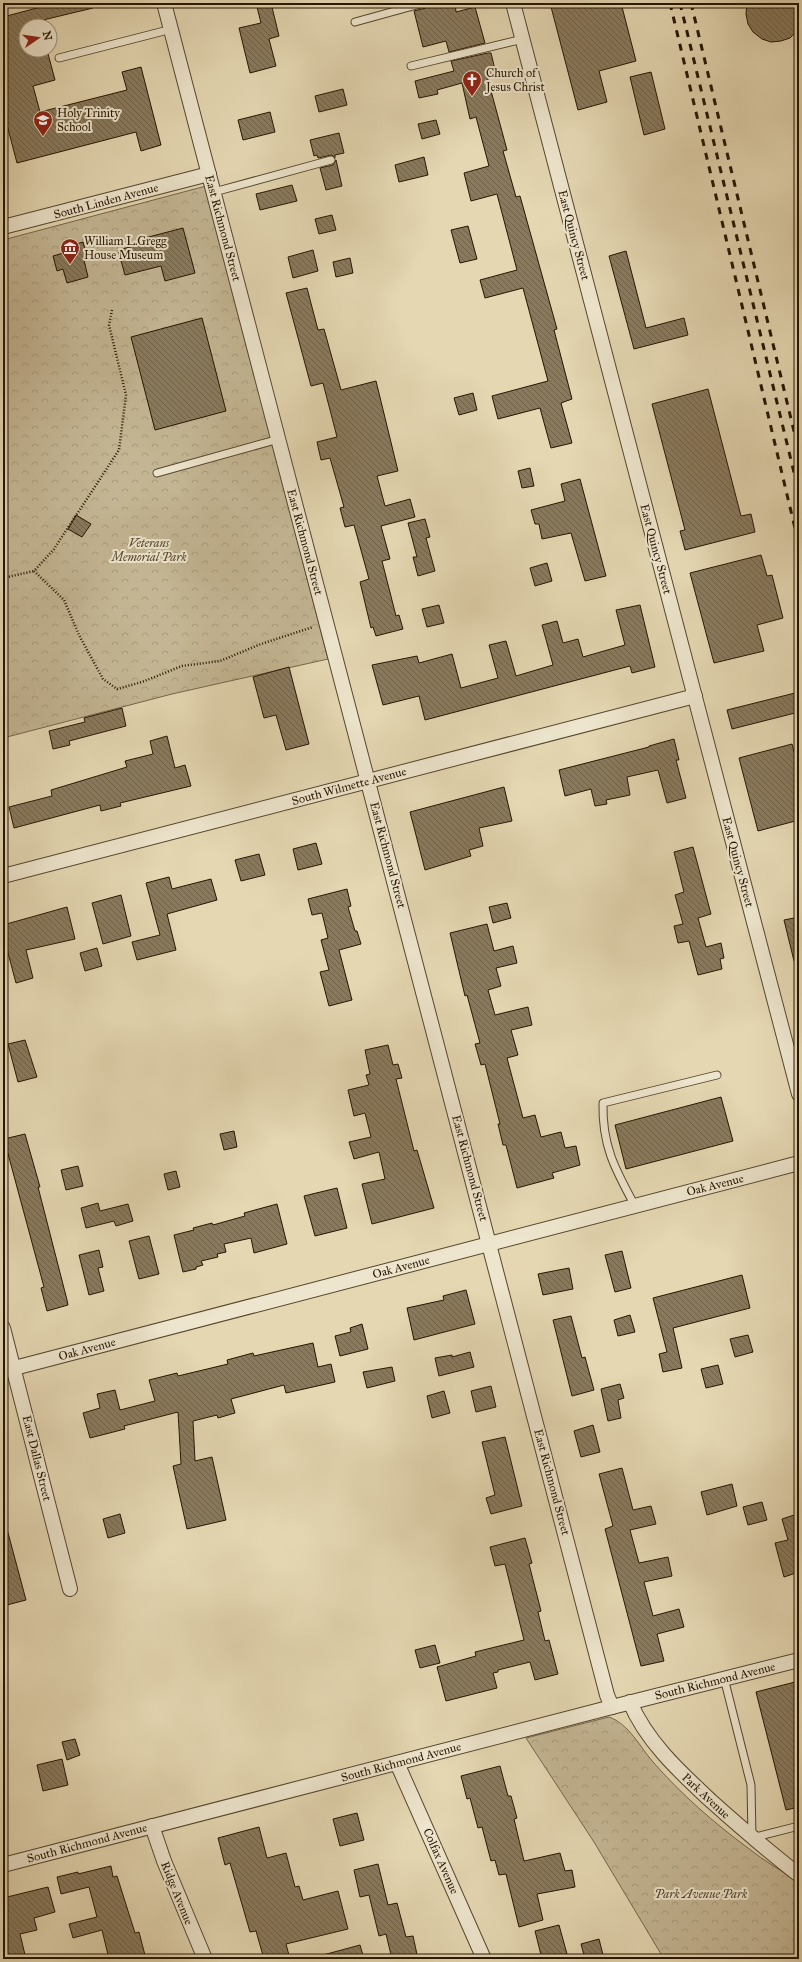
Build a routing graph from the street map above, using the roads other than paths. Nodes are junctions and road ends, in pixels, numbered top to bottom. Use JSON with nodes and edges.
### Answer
{"nodes":[{"id":1,"x":164,"y":3,"type":"edge"},
{"id":2,"x":424,"y":3,"type":"edge"},
{"id":3,"x":513,"y":3,"type":"edge"},
{"id":4,"x":355,"y":22,"type":"dead end"},
{"id":5,"x":172,"y":29,"type":"junction"},
{"id":6,"x":523,"y":38,"type":"junction"},
{"id":7,"x":59,"y":58,"type":"dead end"},
{"id":8,"x":411,"y":66,"type":"dead end"},
{"id":9,"x":331,"y":160,"type":"dead end"},
{"id":10,"x":209,"y":174,"type":"junction"},
{"id":11,"x":214,"y":192,"type":"junction"},
{"id":12,"x":3,"y":227,"type":"edge"},
{"id":13,"x":278,"y":438,"type":"junction"},
{"id":14,"x":157,"y":473,"type":"dead end"},
{"id":15,"x":695,"y":696,"type":"junction"},
{"id":16,"x":368,"y":781,"type":"junction"},
{"id":17,"x":3,"y":876,"type":"edge"},
{"id":18,"x":717,"y":1075,"type":"dead end"},
{"id":19,"x":799,"y":1094,"type":"edge"},
{"id":20,"x":799,"y":1164,"type":"edge"},
{"id":21,"x":635,"y":1206,"type":"junction"},
{"id":22,"x":489,"y":1244,"type":"junction"},
{"id":23,"x":3,"y":1328,"type":"edge"},
{"id":24,"x":8,"y":1369,"type":"edge"},
{"id":25,"x":70,"y":1589,"type":"dead end"},
{"id":26,"x":799,"y":1660,"type":"edge"},
{"id":27,"x":724,"y":1678,"type":"junction"},
{"id":28,"x":630,"y":1702,"type":"junction"},
{"id":29,"x":612,"y":1707,"type":"junction"},
{"id":30,"x":397,"y":1763,"type":"junction"},
{"id":31,"x":152,"y":1826,"type":"junction"},
{"id":32,"x":799,"y":1826,"type":"edge"},
{"id":33,"x":752,"y":1838,"type":"junction"},
{"id":34,"x":3,"y":1865,"type":"edge"},
{"id":35,"x":799,"y":1875,"type":"edge"},
{"id":36,"x":205,"y":1959,"type":"edge"},
{"id":37,"x":484,"y":1959,"type":"edge"}],
"edges":[{"from":1,"to":5,"type":"street","name":"East Richmond Street"},
{"from":2,"to":4,"type":"lane"},
{"from":3,"to":6,"type":"street","name":"East Quincy Street"},
{"from":5,"to":7,"type":"lane"},
{"from":5,"to":10,"type":"street","name":"East Richmond Street"},
{"from":6,"to":8,"type":"lane"},
{"from":6,"to":15,"type":"street","name":"East Quincy Street"},
{"from":9,"to":11,"type":"lane"},
{"from":10,"to":11,"type":"street","name":"East Richmond Street"},
{"from":10,"to":12,"type":"street","name":"South Linden Avenue"},
{"from":11,"to":13,"type":"street","name":"East Richmond Street"},
{"from":13,"to":14,"type":"lane"},
{"from":13,"to":16,"type":"street","name":"East Richmond Street"},
{"from":15,"to":16,"type":"street","name":"South Wilmette Avenue"},
{"from":15,"to":19,"type":"street","name":"East Quincy Street"},
{"from":16,"to":17,"type":"street","name":"South Wilmette Avenue"},
{"from":16,"to":22,"type":"street","name":"East Richmond Street"},
{"from":18,"to":21,"type":"lane"},
{"from":20,"to":21,"type":"street","name":"Oak Avenue"},
{"from":21,"to":22,"type":"street","name":"Oak Avenue"},
{"from":22,"to":24,"type":"street","name":"Oak Avenue"},
{"from":22,"to":29,"type":"street","name":"East Richmond Street"},
{"from":23,"to":24,"type":"street","name":"East Dallas Street"},
{"from":24,"to":25,"type":"street","name":"East Dallas Street"},
{"from":26,"to":27,"type":"street","name":"South Richmond Avenue"},
{"from":27,"to":28,"type":"street","name":"South Richmond Avenue"},
{"from":27,"to":33,"type":"lane"},
{"from":28,"to":29,"type":"street","name":"South Richmond Avenue"},
{"from":28,"to":33,"type":"street","name":"Park Avenue"},
{"from":29,"to":30,"type":"street","name":"South Richmond Avenue"},
{"from":30,"to":31,"type":"street","name":"South Richmond Avenue"},
{"from":30,"to":37,"type":"street","name":"Colfax Avenue"},
{"from":31,"to":34,"type":"street","name":"South Richmond Avenue"},
{"from":31,"to":36,"type":"street","name":"Ridge Avenue"},
{"from":32,"to":33,"type":"lane"},
{"from":33,"to":35,"type":"street","name":"Park Avenue"}]}
